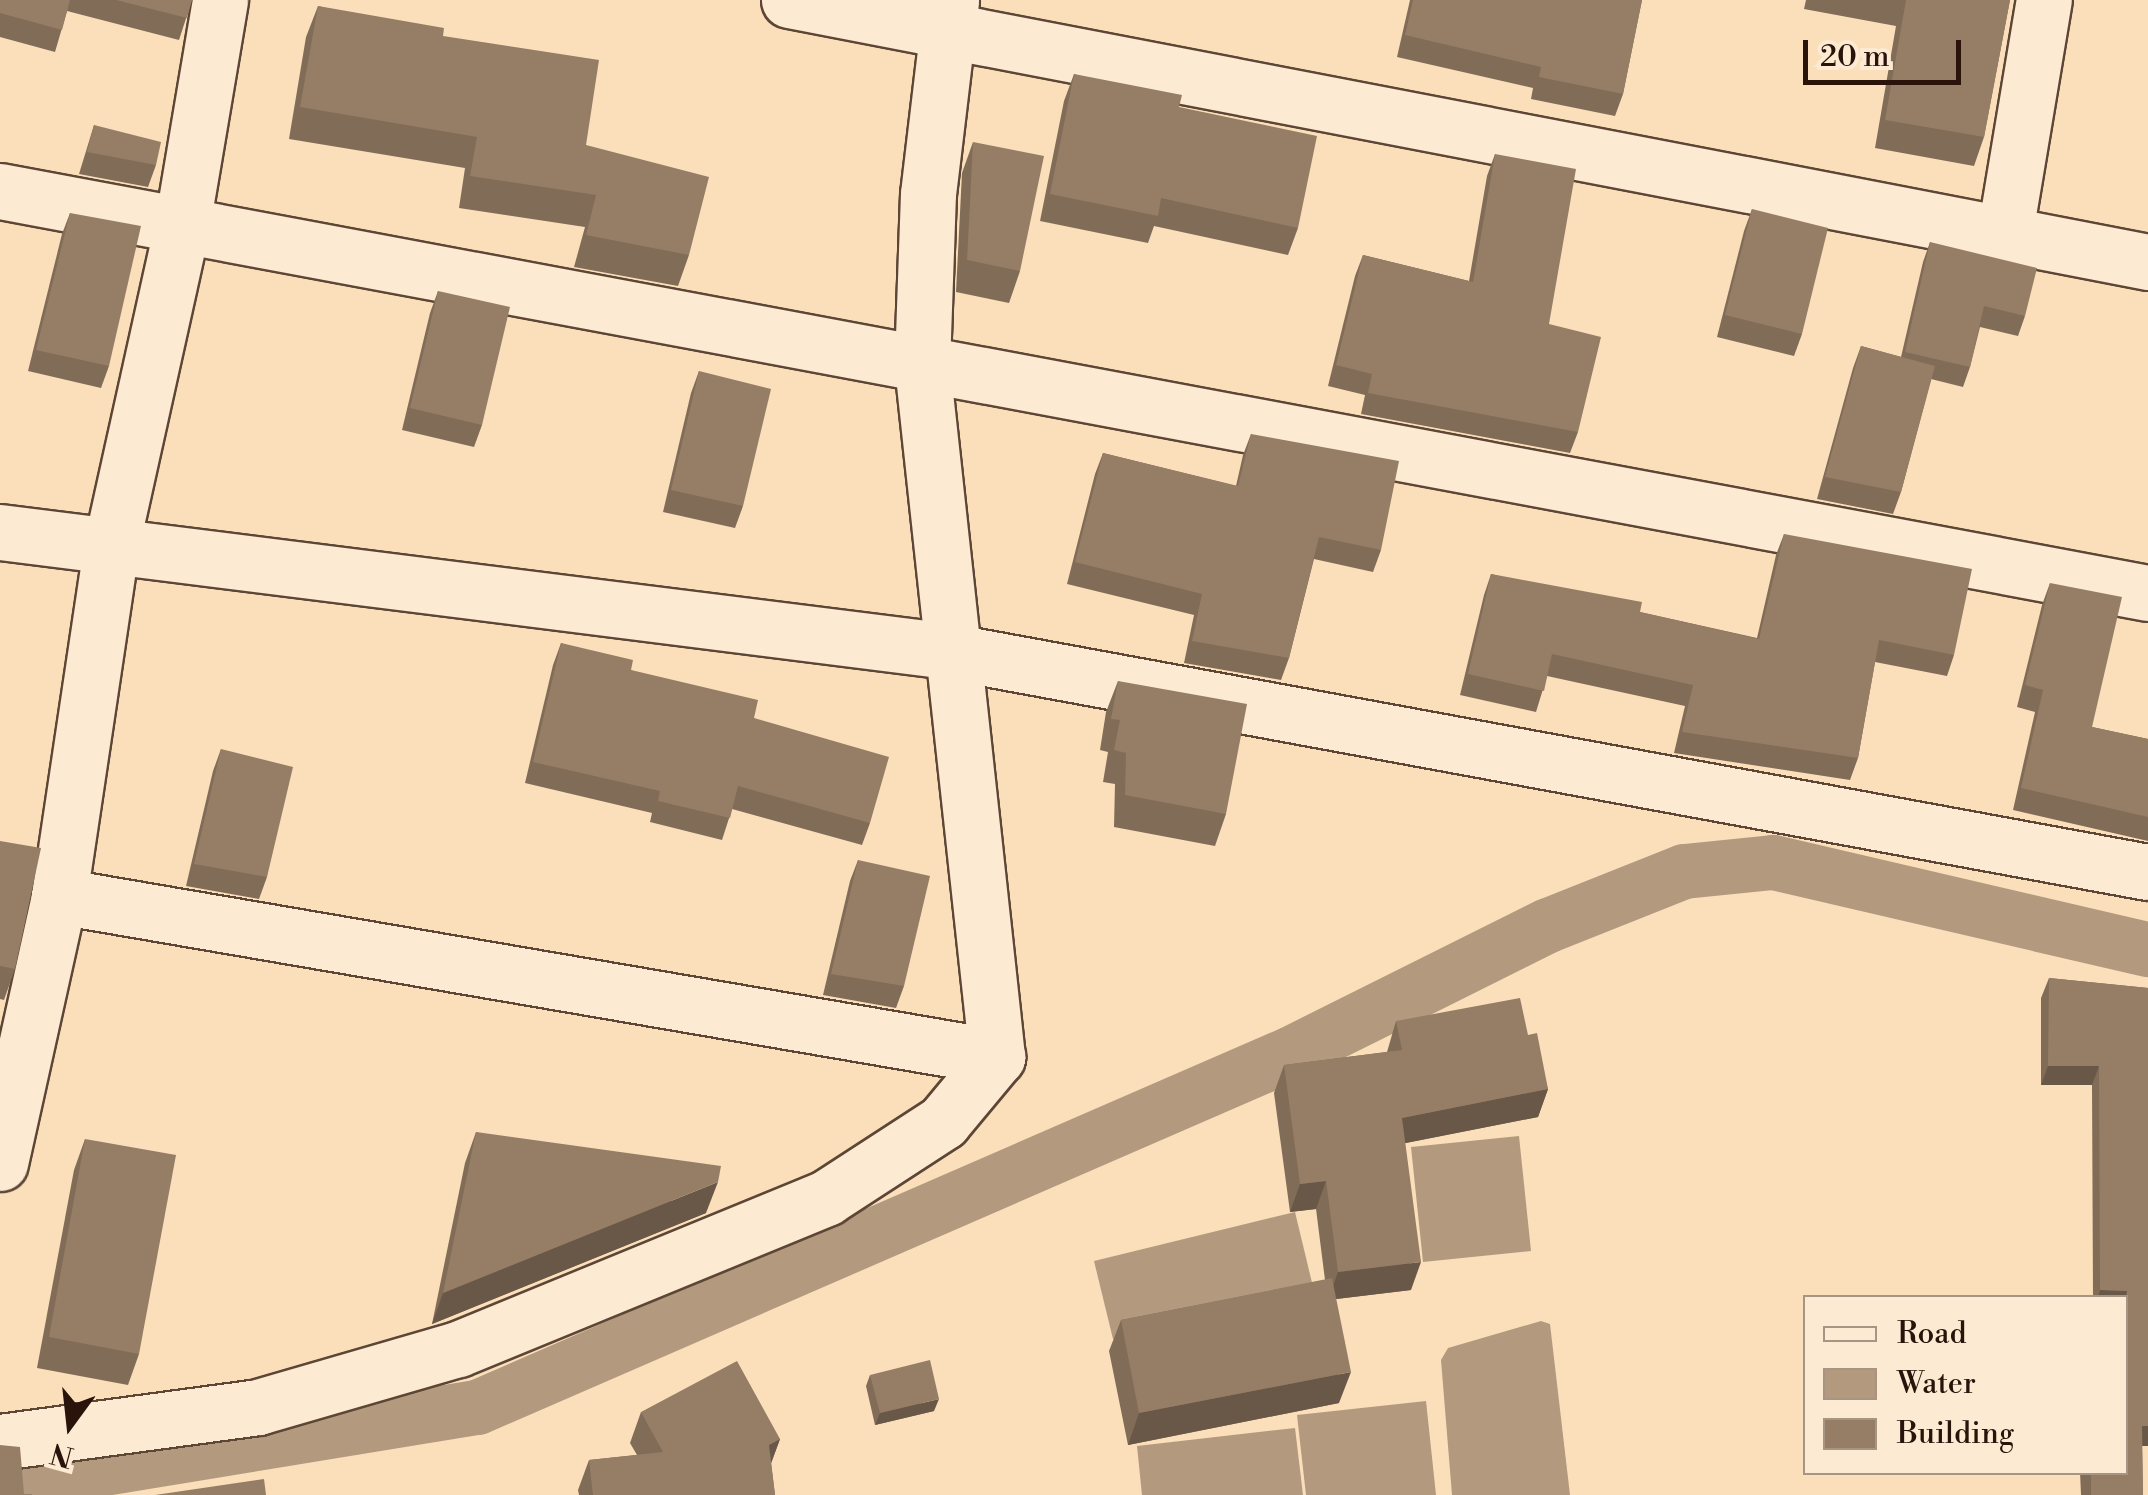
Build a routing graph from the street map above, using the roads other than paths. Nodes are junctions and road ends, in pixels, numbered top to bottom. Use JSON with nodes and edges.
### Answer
{"nodes":[{"id":1,"x":220,"y":0,"type":"edge"},
{"id":2,"x":788,"y":0,"type":"edge"},
{"id":3,"x":2044,"y":0,"type":"edge"},
{"id":4,"x":949,"y":14,"type":"edge"},
{"id":5,"x":0,"y":190,"type":"edge"},
{"id":6,"x":182,"y":224,"type":"junction"},
{"id":7,"x":2004,"y":238,"type":"junction"},
{"id":8,"x":2148,"y":262,"type":"edge"},
{"id":9,"x":922,"y":365,"type":"junction"},
{"id":10,"x":0,"y":532,"type":"edge"},
{"id":11,"x":110,"y":546,"type":"junction"},
{"id":12,"x":2148,"y":593,"type":"edge"},
{"id":13,"x":948,"y":651,"type":"junction"},
{"id":14,"x":2148,"y":872,"type":"edge"},
{"id":15,"x":58,"y":896,"type":"junction"},
{"id":16,"x":997,"y":1056,"type":"junction"},
{"id":17,"x":0,"y":1162,"type":"edge"},
{"id":18,"x":0,"y":1442,"type":"edge"}],
"edges":[{"from":1,"to":6,"type":"street"},
{"from":2,"to":4,"type":"street"},
{"from":3,"to":7,"type":"street"},
{"from":4,"to":7,"type":"street"},
{"from":4,"to":9,"type":"street"},
{"from":5,"to":6,"type":"street"},
{"from":6,"to":9,"type":"street"},
{"from":6,"to":11,"type":"street"},
{"from":7,"to":8,"type":"street"},
{"from":9,"to":12,"type":"street"},
{"from":9,"to":13,"type":"street"},
{"from":10,"to":11,"type":"street"},
{"from":11,"to":13,"type":"street"},
{"from":11,"to":15,"type":"street"},
{"from":13,"to":14,"type":"street"},
{"from":13,"to":16,"type":"street"},
{"from":15,"to":16,"type":"street"},
{"from":15,"to":17,"type":"street"},
{"from":16,"to":18,"type":"street"}]}
